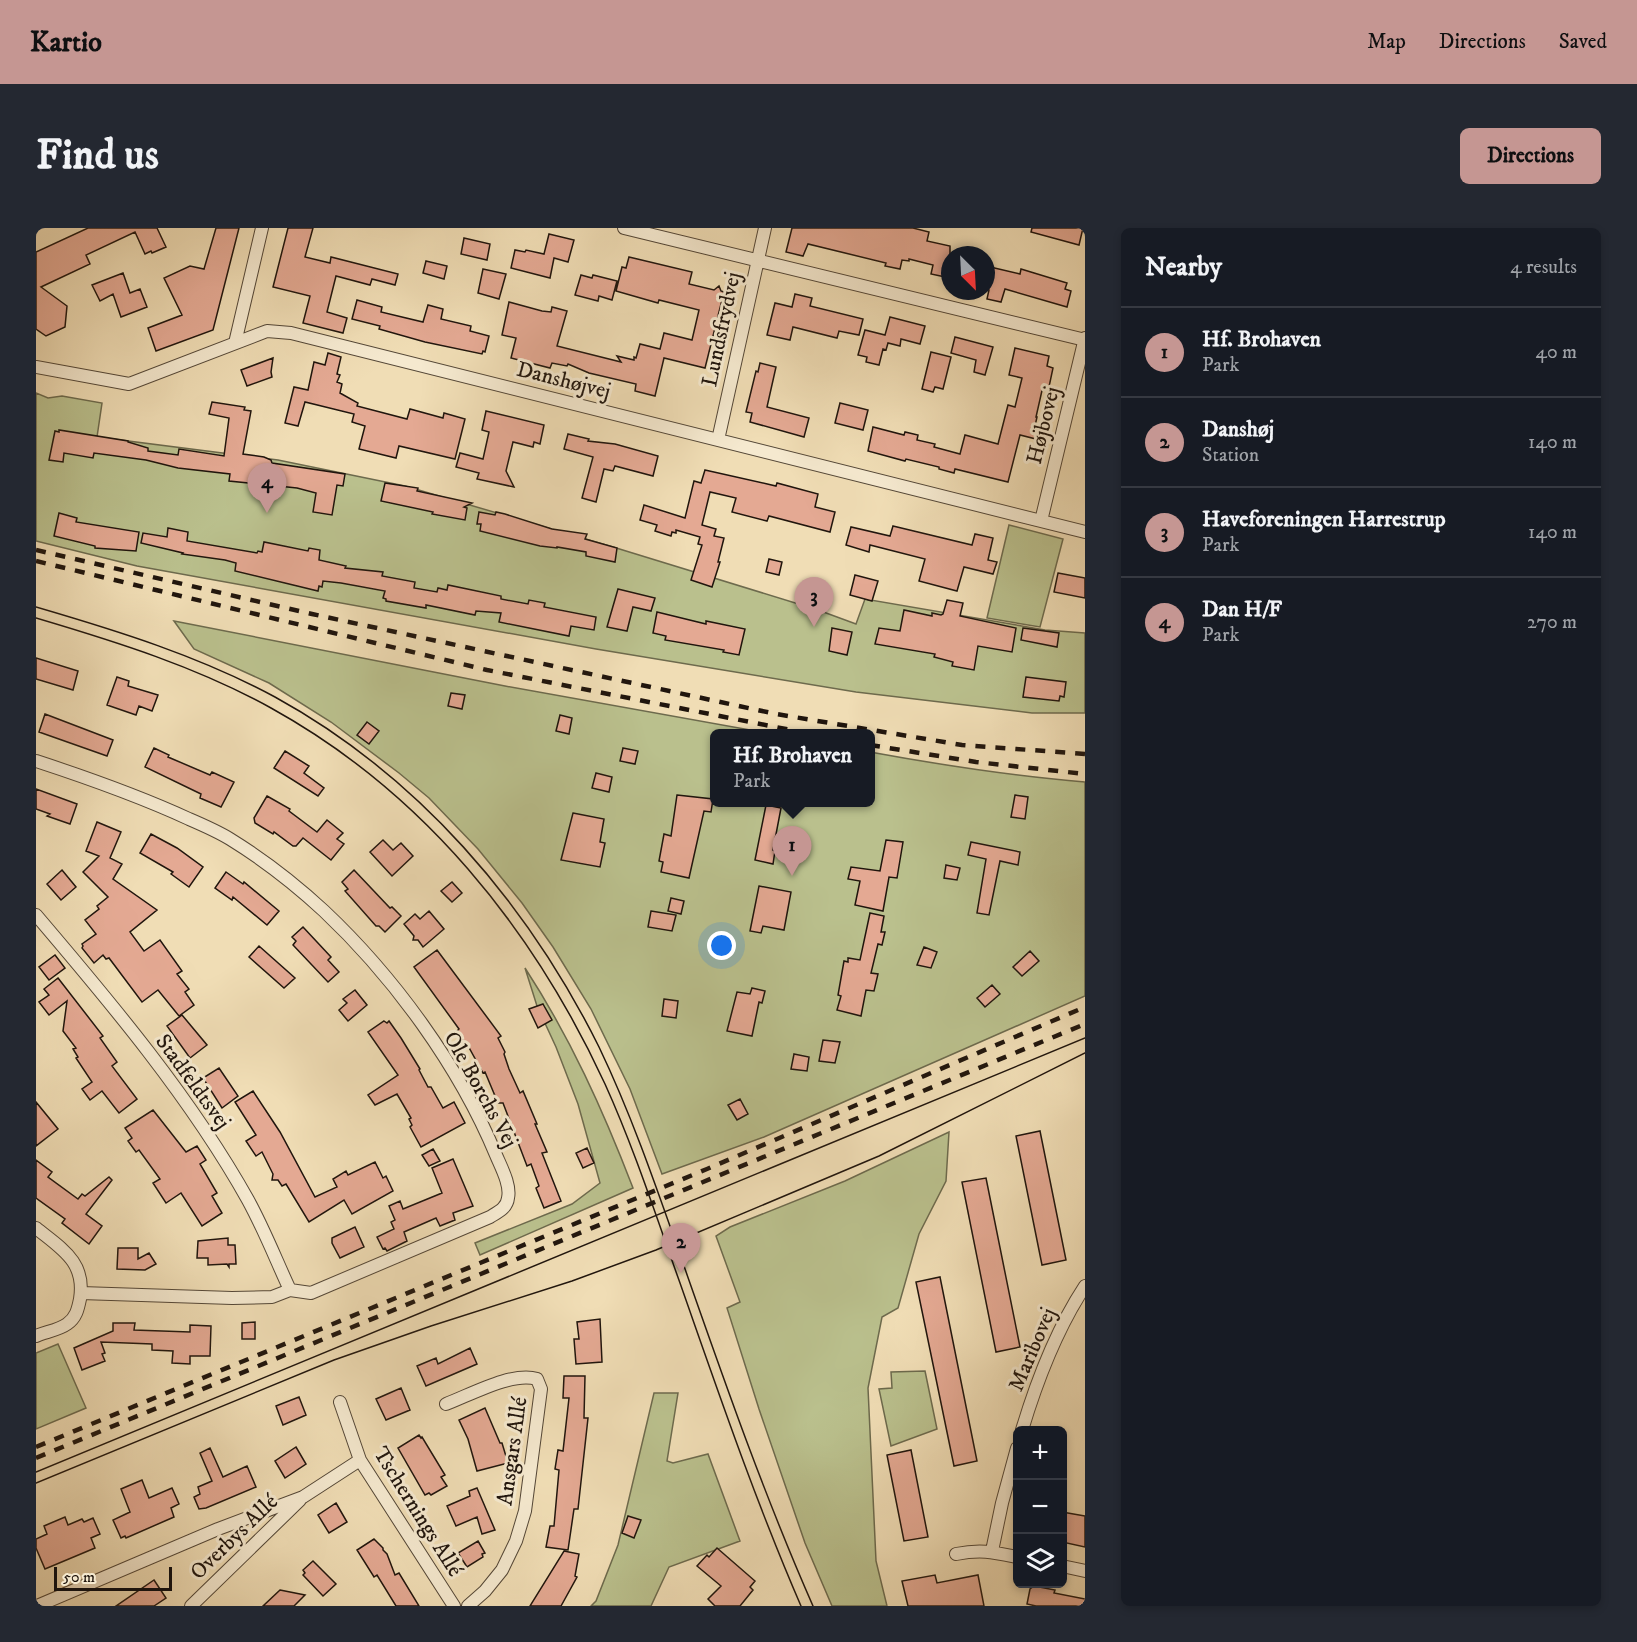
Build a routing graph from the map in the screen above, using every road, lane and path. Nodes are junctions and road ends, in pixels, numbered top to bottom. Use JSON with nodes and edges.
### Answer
{"nodes":[{"id":1,"x":262,"y":228,"type":"edge"},
{"id":2,"x":624,"y":228,"type":"edge"},
{"id":3,"x":765,"y":228,"type":"edge"},
{"id":4,"x":756,"y":260,"type":"junction"},
{"id":5,"x":1085,"y":339,"type":"edge"},
{"id":6,"x":235,"y":343,"type":"junction"},
{"id":7,"x":36,"y":367,"type":"edge"},
{"id":8,"x":718,"y":440,"type":"junction"},
{"id":9,"x":1041,"y":521,"type":"junction"},
{"id":10,"x":1085,"y":532,"type":"edge"},
{"id":11,"x":36,"y":761,"type":"edge"},
{"id":12,"x":36,"y":915,"type":"edge"},
{"id":13,"x":36,"y":1228,"type":"edge"},
{"id":14,"x":1085,"y":1286,"type":"edge"},
{"id":15,"x":290,"y":1290,"type":"junction"},
{"id":16,"x":81,"y":1293,"type":"junction"},
{"id":17,"x":36,"y":1336,"type":"edge"},
{"id":18,"x":340,"y":1402,"type":"dead end"},
{"id":19,"x":446,"y":1404,"type":"dead end"},
{"id":20,"x":1024,"y":1426,"type":"edge"},
{"id":21,"x":360,"y":1460,"type":"junction"},
{"id":22,"x":1013,"y":1463,"type":"edge"},
{"id":23,"x":303,"y":1497,"type":"junction"},
{"id":24,"x":992,"y":1551,"type":"junction"},
{"id":25,"x":956,"y":1554,"type":"dead end"},
{"id":26,"x":1013,"y":1556,"type":"edge"},
{"id":27,"x":1067,"y":1567,"type":"edge"},
{"id":28,"x":1085,"y":1571,"type":"edge"},
{"id":29,"x":37,"y":1606,"type":"edge"},
{"id":30,"x":191,"y":1606,"type":"edge"},
{"id":31,"x":454,"y":1606,"type":"edge"},
{"id":32,"x":468,"y":1606,"type":"edge"}],
"edges":[{"from":1,"to":6,"type":"street"},
{"from":2,"to":4,"type":"street"},
{"from":3,"to":4,"type":"street","name":"Lundsfrydvej"},
{"from":4,"to":5,"type":"street"},
{"from":4,"to":8,"type":"street","name":"Lundsfrydvej"},
{"from":5,"to":9,"type":"street","name":"Højbovej"},
{"from":6,"to":7,"type":"street","name":"Danshøjvej"},
{"from":6,"to":8,"type":"street","name":"Danshøjvej"},
{"from":8,"to":9,"type":"street","name":"Danshøjvej"},
{"from":9,"to":10,"type":"street","name":"Danshøjvej"},
{"from":11,"to":15,"type":"street","name":"Ole Borchs Vej"},
{"from":12,"to":15,"type":"street","name":"Stadfeldtsvej"},
{"from":13,"to":16,"type":"street"},
{"from":14,"to":20,"type":"street","name":"Maribovej"},
{"from":15,"to":16,"type":"street","name":"Ole Borchs Vej"},
{"from":16,"to":17,"type":"street"},
{"from":18,"to":21,"type":"street","name":"Tschernings Allé"},
{"from":19,"to":32,"type":"street","name":"Ansgars Allé"},
{"from":21,"to":23,"type":"street"},
{"from":21,"to":31,"type":"street","name":"Tschernings Allé"},
{"from":22,"to":24,"type":"street"},
{"from":23,"to":29,"type":"street"},
{"from":23,"to":30,"type":"street","name":"Overbys Allé"},
{"from":24,"to":25,"type":"street"},
{"from":24,"to":26,"type":"street"},
{"from":27,"to":28,"type":"street"}]}
